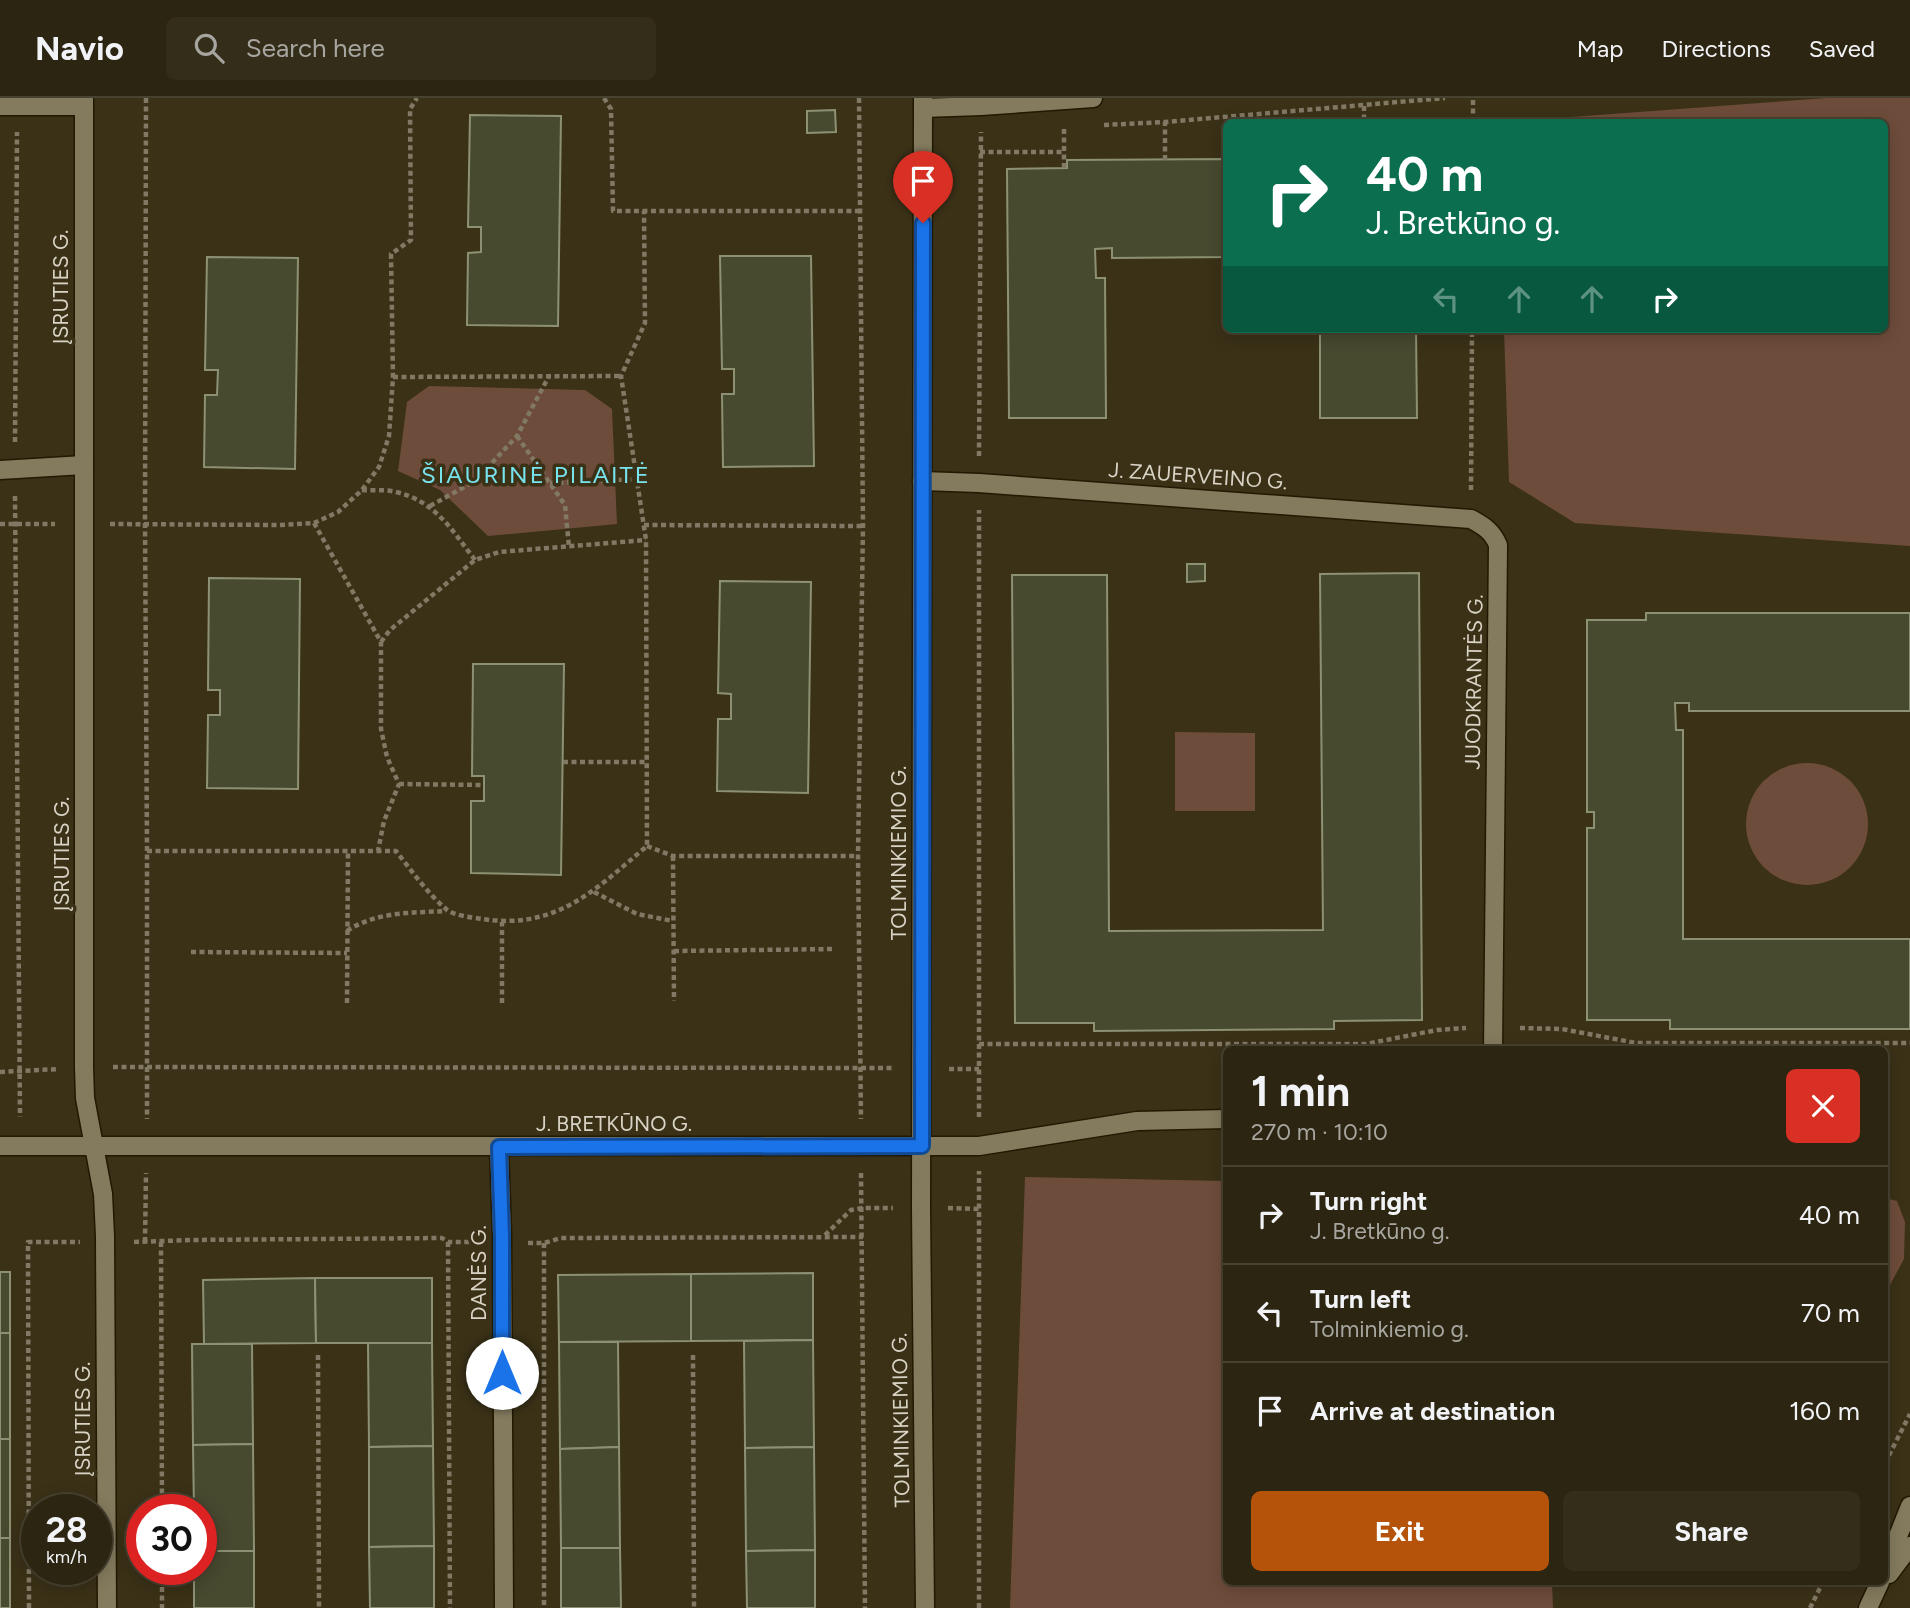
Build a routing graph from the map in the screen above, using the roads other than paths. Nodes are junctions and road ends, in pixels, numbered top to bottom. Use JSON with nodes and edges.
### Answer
{"nodes":[{"id":1,"x":1093,"y":98,"type":"edge"},
{"id":2,"x":84,"y":102,"type":"edge"},
{"id":3,"x":923,"y":103,"type":"edge"},
{"id":4,"x":9,"y":106,"type":"edge"},
{"id":5,"x":84,"y":465,"type":"junction"},
{"id":6,"x":8,"y":470,"type":"edge"},
{"id":7,"x":922,"y":481,"type":"junction"},
{"id":8,"x":1471,"y":519,"type":"joint"},
{"id":9,"x":1493,"y":1046,"type":"edge"},
{"id":10,"x":1223,"y":1119,"type":"edge"},
{"id":11,"x":0,"y":1146,"type":"edge"},
{"id":12,"x":94,"y":1146,"type":"junction"},
{"id":13,"x":922,"y":1146,"type":"junction"},
{"id":14,"x":499,"y":1147,"type":"junction"},
{"id":15,"x":1910,"y":1506,"type":"edge"},
{"id":16,"x":1910,"y":1546,"type":"edge"},
{"id":17,"x":1888,"y":1561,"type":"edge"},
{"id":18,"x":1888,"y":1575,"type":"edge"},
{"id":19,"x":1880,"y":1585,"type":"edge"},
{"id":20,"x":107,"y":1608,"type":"edge"},
{"id":21,"x":504,"y":1608,"type":"edge"},
{"id":22,"x":925,"y":1608,"type":"edge"},
{"id":23,"x":1868,"y":1608,"type":"edge"}],
"edges":[{"from":1,"to":3,"type":"street"},
{"from":2,"to":4,"type":"street"},
{"from":2,"to":5,"type":"street","name":"ĮSRUTIES G."},
{"from":3,"to":7,"type":"street","name":"TOLMINKIEMIO G."},
{"from":5,"to":6,"type":"street"},
{"from":5,"to":12,"type":"street","name":"ĮSRUTIES G."},
{"from":7,"to":8,"type":"street","name":"J. ZAUERVEINO G."},
{"from":7,"to":13,"type":"street","name":"TOLMINKIEMIO G."},
{"from":8,"to":9,"type":"street","name":"JUODKRANTĖS G."},
{"from":10,"to":13,"type":"street","name":"J. BRETKŪNO G."},
{"from":11,"to":12,"type":"street","name":"J. BRETKŪNO G."},
{"from":12,"to":14,"type":"street","name":"J. BRETKŪNO G."},
{"from":12,"to":20,"type":"street","name":"ĮSRUTIES G."},
{"from":13,"to":14,"type":"street","name":"J. BRETKŪNO G."},
{"from":13,"to":22,"type":"street","name":"TOLMINKIEMIO G."},
{"from":14,"to":21,"type":"street","name":"DANĖS G."},
{"from":15,"to":17,"type":"street"},
{"from":16,"to":18,"type":"street"},
{"from":19,"to":23,"type":"street"}]}
